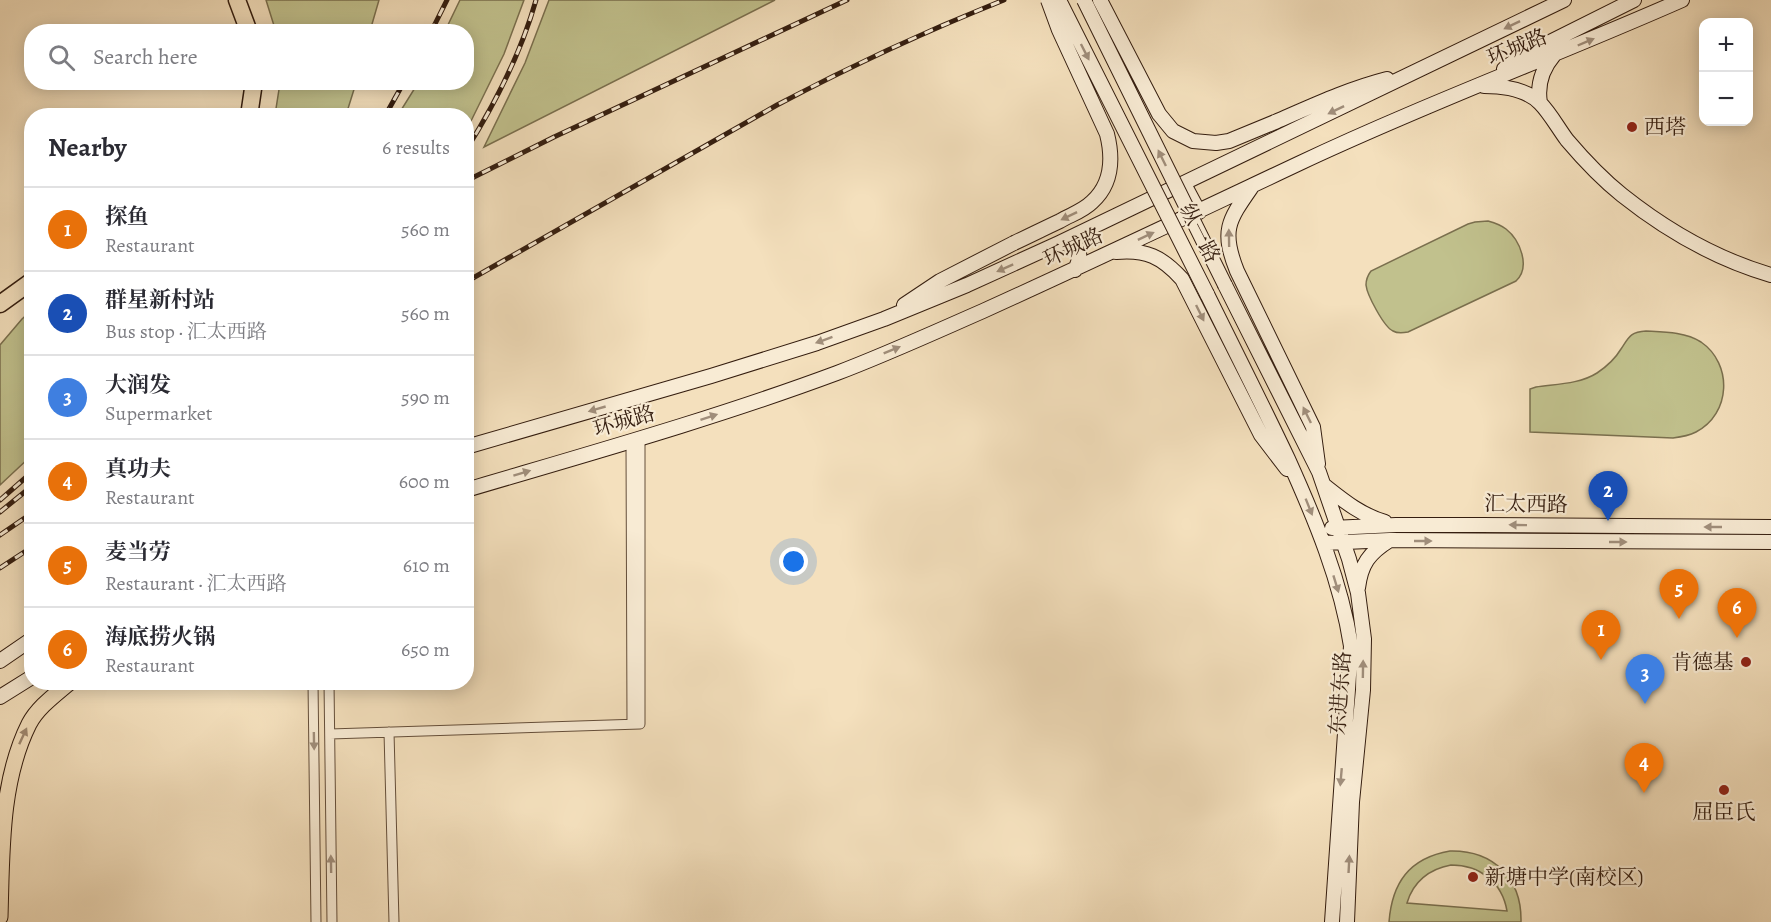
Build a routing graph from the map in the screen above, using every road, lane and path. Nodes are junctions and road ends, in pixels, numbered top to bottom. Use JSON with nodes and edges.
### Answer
{"nodes":[{"id":1,"x":237,"y":0,"type":"edge"},
{"id":2,"x":1048,"y":0,"type":"edge"},
{"id":3,"x":1059,"y":0,"type":"edge"},
{"id":4,"x":1084,"y":0,"type":"edge"},
{"id":5,"x":1100,"y":0,"type":"edge"},
{"id":6,"x":1564,"y":0,"type":"edge"},
{"id":7,"x":1634,"y":0,"type":"edge"},
{"id":8,"x":1682,"y":0,"type":"edge"},
{"id":9,"x":246,"y":24,"type":"edge"},
{"id":10,"x":1555,"y":54,"type":"junction"},
{"id":11,"x":1421,"y":69,"type":"junction"},
{"id":12,"x":1488,"y":81,"type":"junction"},
{"id":13,"x":1473,"y":87,"type":"junction"},
{"id":14,"x":253,"y":90,"type":"edge"},
{"id":15,"x":1540,"y":103,"type":"junction"},
{"id":16,"x":250,"y":108,"type":"edge"},
{"id":17,"x":1184,"y":184,"type":"junction"},
{"id":18,"x":1252,"y":187,"type":"junction"},
{"id":19,"x":1198,"y":212,"type":"junction"},
{"id":20,"x":1059,"y":243,"type":"junction"},
{"id":21,"x":1108,"y":253,"type":"junction"},
{"id":22,"x":1075,"y":270,"type":"junction"},
{"id":23,"x":1237,"y":271,"type":"junction"},
{"id":24,"x":1771,"y":274,"type":"edge"},
{"id":25,"x":24,"y":286,"type":"edge"},
{"id":26,"x":1190,"y":293,"type":"junction"},
{"id":27,"x":0,"y":304,"type":"edge"},
{"id":28,"x":884,"y":319,"type":"junction"},
{"id":29,"x":635,"y":440,"type":"junction"},
{"id":30,"x":474,"y":445,"type":"edge"},
{"id":31,"x":1322,"y":478,"type":"junction"},
{"id":32,"x":1300,"y":486,"type":"junction"},
{"id":33,"x":474,"y":488,"type":"edge"},
{"id":34,"x":1396,"y":525,"type":"junction"},
{"id":35,"x":1339,"y":527,"type":"junction"},
{"id":36,"x":1737,"y":527,"type":"junction"},
{"id":37,"x":1771,"y":527,"type":"edge"},
{"id":38,"x":1318,"y":529,"type":"junction"},
{"id":39,"x":1390,"y":540,"type":"junction"},
{"id":40,"x":1343,"y":541,"type":"junction"},
{"id":41,"x":1737,"y":542,"type":"junction"},
{"id":42,"x":1771,"y":542,"type":"edge"},
{"id":43,"x":1323,"y":543,"type":"junction"},
{"id":44,"x":1358,"y":593,"type":"junction"},
{"id":45,"x":24,"y":644,"type":"edge"},
{"id":46,"x":0,"y":661,"type":"edge"},
{"id":47,"x":24,"y":682,"type":"edge"},
{"id":48,"x":60,"y":690,"type":"edge"},
{"id":49,"x":313,"y":690,"type":"edge"},
{"id":50,"x":329,"y":690,"type":"edge"},
{"id":51,"x":0,"y":697,"type":"edge"},
{"id":52,"x":389,"y":732,"type":"junction"},
{"id":53,"x":330,"y":734,"type":"junction"},
{"id":54,"x":0,"y":917,"type":"edge"},
{"id":55,"x":316,"y":922,"type":"edge"},
{"id":56,"x":332,"y":922,"type":"edge"},
{"id":57,"x":394,"y":922,"type":"edge"},
{"id":58,"x":1332,"y":922,"type":"edge"},
{"id":59,"x":1347,"y":922,"type":"edge"}],
"edges":[{"from":1,"to":9,"type":"highway"},
{"from":2,"to":28,"type":"main road","one_way":true,"bridge":true},
{"from":3,"to":32,"type":"main road","name":"纵一路","one_way":true,"bridge":true},
{"from":31,"to":4,"type":"main road","name":"纵一路","one_way":true,"bridge":true},
{"from":5,"to":11,"type":"main road","bridge":true},
{"from":6,"to":11,"type":"main road","name":"环城路","one_way":true},
{"from":7,"to":12,"type":"main road"},
{"from":10,"to":8,"type":"main road","name":"环城路","one_way":true},
{"from":10,"to":12,"type":"main road","name":"环城路"},
{"from":10,"to":15,"type":"main road"},
{"from":11,"to":17,"type":"main road","name":"环城路","one_way":true},
{"from":12,"to":13,"type":"main road","name":"环城路"},
{"from":13,"to":15,"type":"main road"},
{"from":13,"to":18,"type":"main road","name":"环城路"},
{"from":14,"to":16,"type":"highway"},
{"from":15,"to":24,"type":"main road"},
{"from":17,"to":19,"type":"main road"},
{"from":17,"to":20,"type":"main road","name":"环城路"},
{"from":18,"to":19,"type":"main road","name":"环城路"},
{"from":23,"to":18,"type":"main road","one_way":true},
{"from":21,"to":19,"type":"main road","name":"环城路","one_way":true},
{"from":20,"to":22,"type":"main road"},
{"from":20,"to":28,"type":"main road","name":"环城路","one_way":true},
{"from":21,"to":22,"type":"main road","name":"环城路"},
{"from":21,"to":26,"type":"main road"},
{"from":29,"to":22,"type":"main road","name":"环城路","one_way":true},
{"from":23,"to":26,"type":"main road"},
{"from":31,"to":23,"type":"main road","one_way":true},
{"from":25,"to":27,"type":"highway"},
{"from":26,"to":32,"type":"main road","one_way":true},
{"from":28,"to":30,"type":"main road","one_way":true},
{"from":33,"to":29,"type":"main road","name":"环城路","one_way":true},
{"from":29,"to":52,"type":"street"},
{"from":31,"to":34,"type":"main road"},
{"from":31,"to":35,"type":"main road","name":"东进东路"},
{"from":32,"to":38,"type":"main road","name":"东进东路","one_way":true},
{"from":34,"to":35,"type":"main road","name":"汇太西路"},
{"from":36,"to":34,"type":"main road","name":"汇太西路","one_way":true},
{"from":35,"to":38,"type":"main road","name":"汇太西路"},
{"from":35,"to":40,"type":"main road","name":"东进东路"},
{"from":36,"to":37,"type":"main road","name":"汇太西路"},
{"from":36,"to":41,"type":"main road"},
{"from":38,"to":43,"type":"main road","name":"东进东路"},
{"from":39,"to":40,"type":"main road","name":"汇太西路"},
{"from":39,"to":41,"type":"main road","name":"汇太西路","one_way":true},
{"from":39,"to":44,"type":"main road"},
{"from":40,"to":43,"type":"main road","name":"汇太西路"},
{"from":40,"to":44,"type":"main road","name":"东进东路"},
{"from":41,"to":42,"type":"main road","name":"汇太西路"},
{"from":43,"to":58,"type":"main road","name":"东进东路","one_way":true},
{"from":59,"to":44,"type":"main road","name":"东进东路","one_way":true},
{"from":45,"to":46,"type":"main road"},
{"from":47,"to":51,"type":"main road"},
{"from":54,"to":48,"type":"main road","one_way":true},
{"from":49,"to":55,"type":"street","one_way":true},
{"from":50,"to":53,"type":"street"},
{"from":52,"to":53,"type":"street"},
{"from":52,"to":57,"type":"street"},
{"from":56,"to":53,"type":"street","one_way":true}]}
